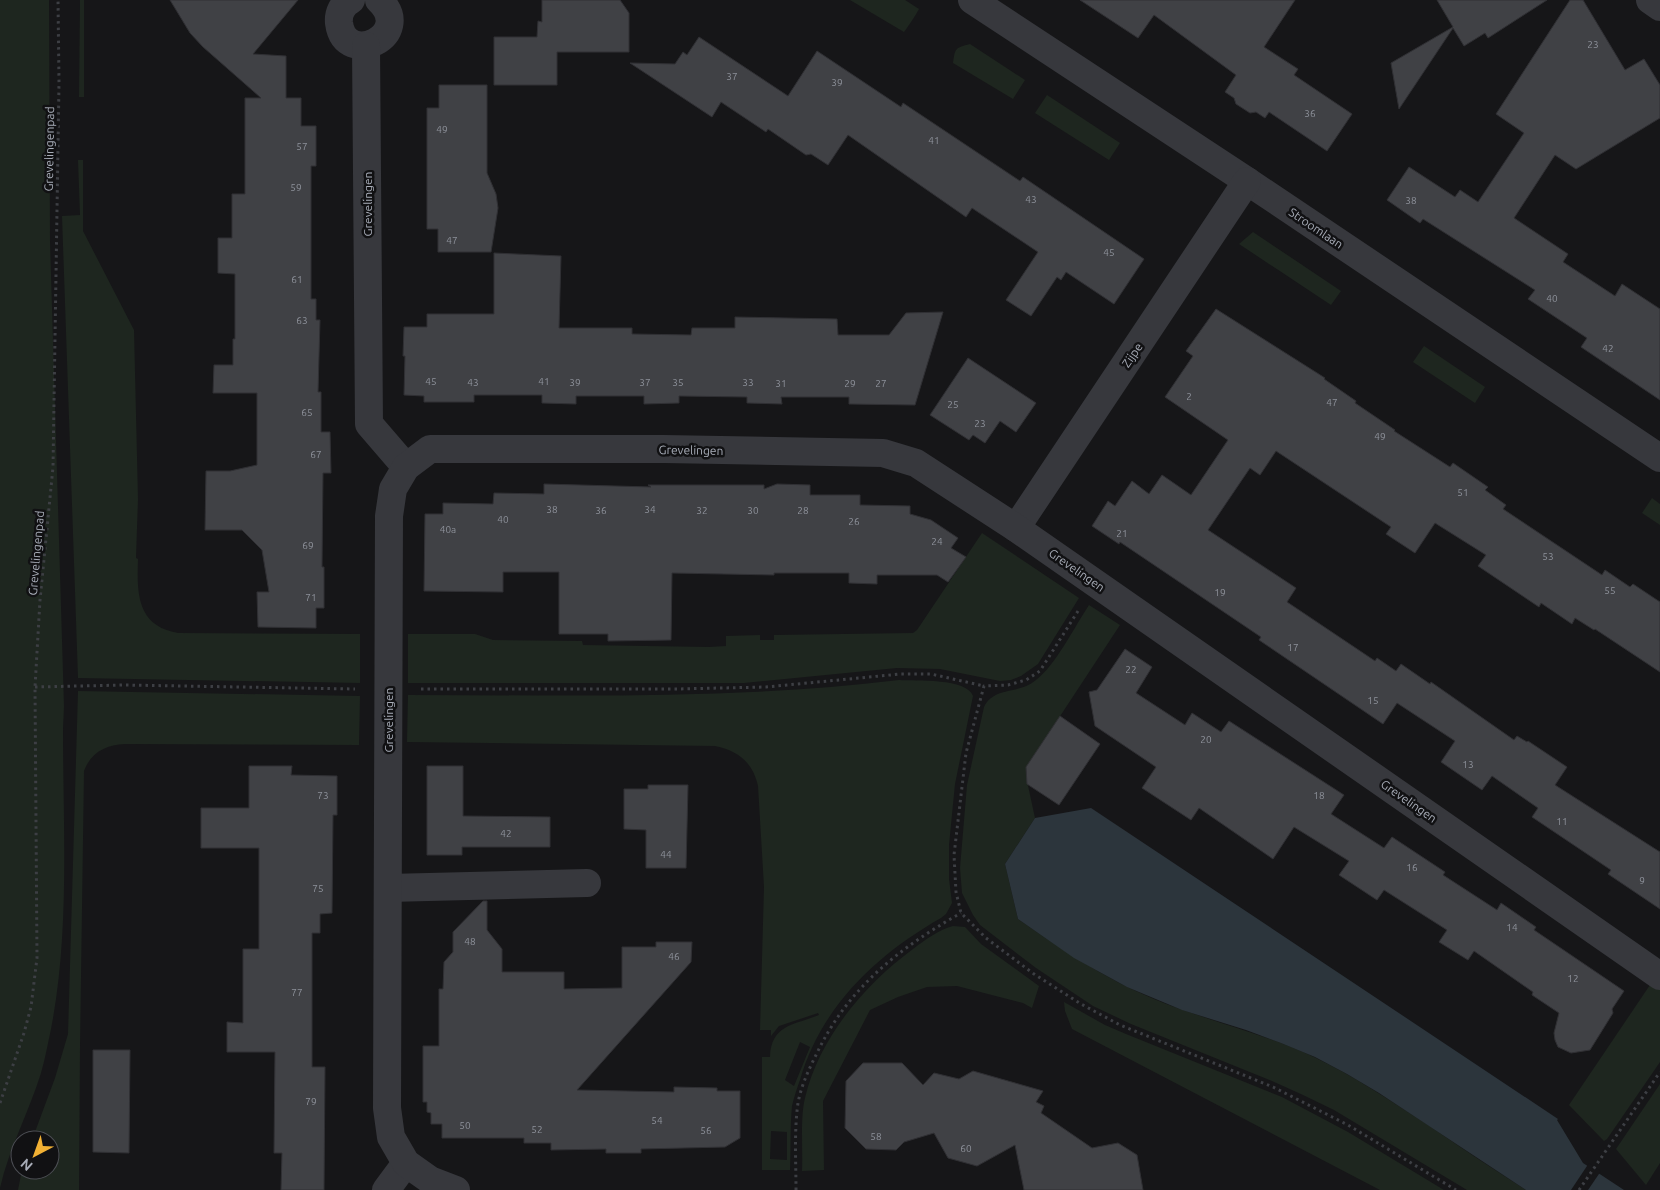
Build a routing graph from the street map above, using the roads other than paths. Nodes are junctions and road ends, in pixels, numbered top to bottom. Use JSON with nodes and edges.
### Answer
{"nodes":[{"id":1,"x":350,"y":0,"type":"edge"},
{"id":2,"x":379,"y":0,"type":"edge"},
{"id":3,"x":972,"y":0,"type":"edge"},
{"id":4,"x":1650,"y":0,"type":"edge"},
{"id":5,"x":1660,"y":7,"type":"edge"},
{"id":6,"x":366,"y":46,"type":"junction"},
{"id":7,"x":1247,"y":181,"type":"junction"},
{"id":8,"x":1660,"y":458,"type":"edge"},
{"id":9,"x":406,"y":467,"type":"junction"},
{"id":10,"x":1016,"y":528,"type":"junction"},
{"id":11,"x":587,"y":883,"type":"dead end"},
{"id":12,"x":388,"y":888,"type":"junction"},
{"id":13,"x":1660,"y":976,"type":"edge"},
{"id":14,"x":406,"y":1163,"type":"junction"},
{"id":15,"x":386,"y":1190,"type":"edge"},
{"id":16,"x":456,"y":1190,"type":"edge"}],
"edges":[{"from":1,"to":6,"type":"street"},
{"from":2,"to":6,"type":"street"},
{"from":3,"to":7,"type":"street","name":"Stroomlaan"},
{"from":4,"to":5,"type":"street"},
{"from":6,"to":9,"type":"street","name":"Grevelingen"},
{"from":7,"to":8,"type":"street","name":"Stroomlaan"},
{"from":7,"to":10,"type":"street","name":"Zijpe"},
{"from":9,"to":10,"type":"street","name":"Grevelingen"},
{"from":9,"to":12,"type":"street","name":"Grevelingen"},
{"from":10,"to":13,"type":"street","name":"Grevelingen"},
{"from":11,"to":12,"type":"street"},
{"from":12,"to":14,"type":"street","name":"Grevelingen"},
{"from":14,"to":15,"type":"street"},
{"from":14,"to":16,"type":"street","name":"Grevelingen"}]}
